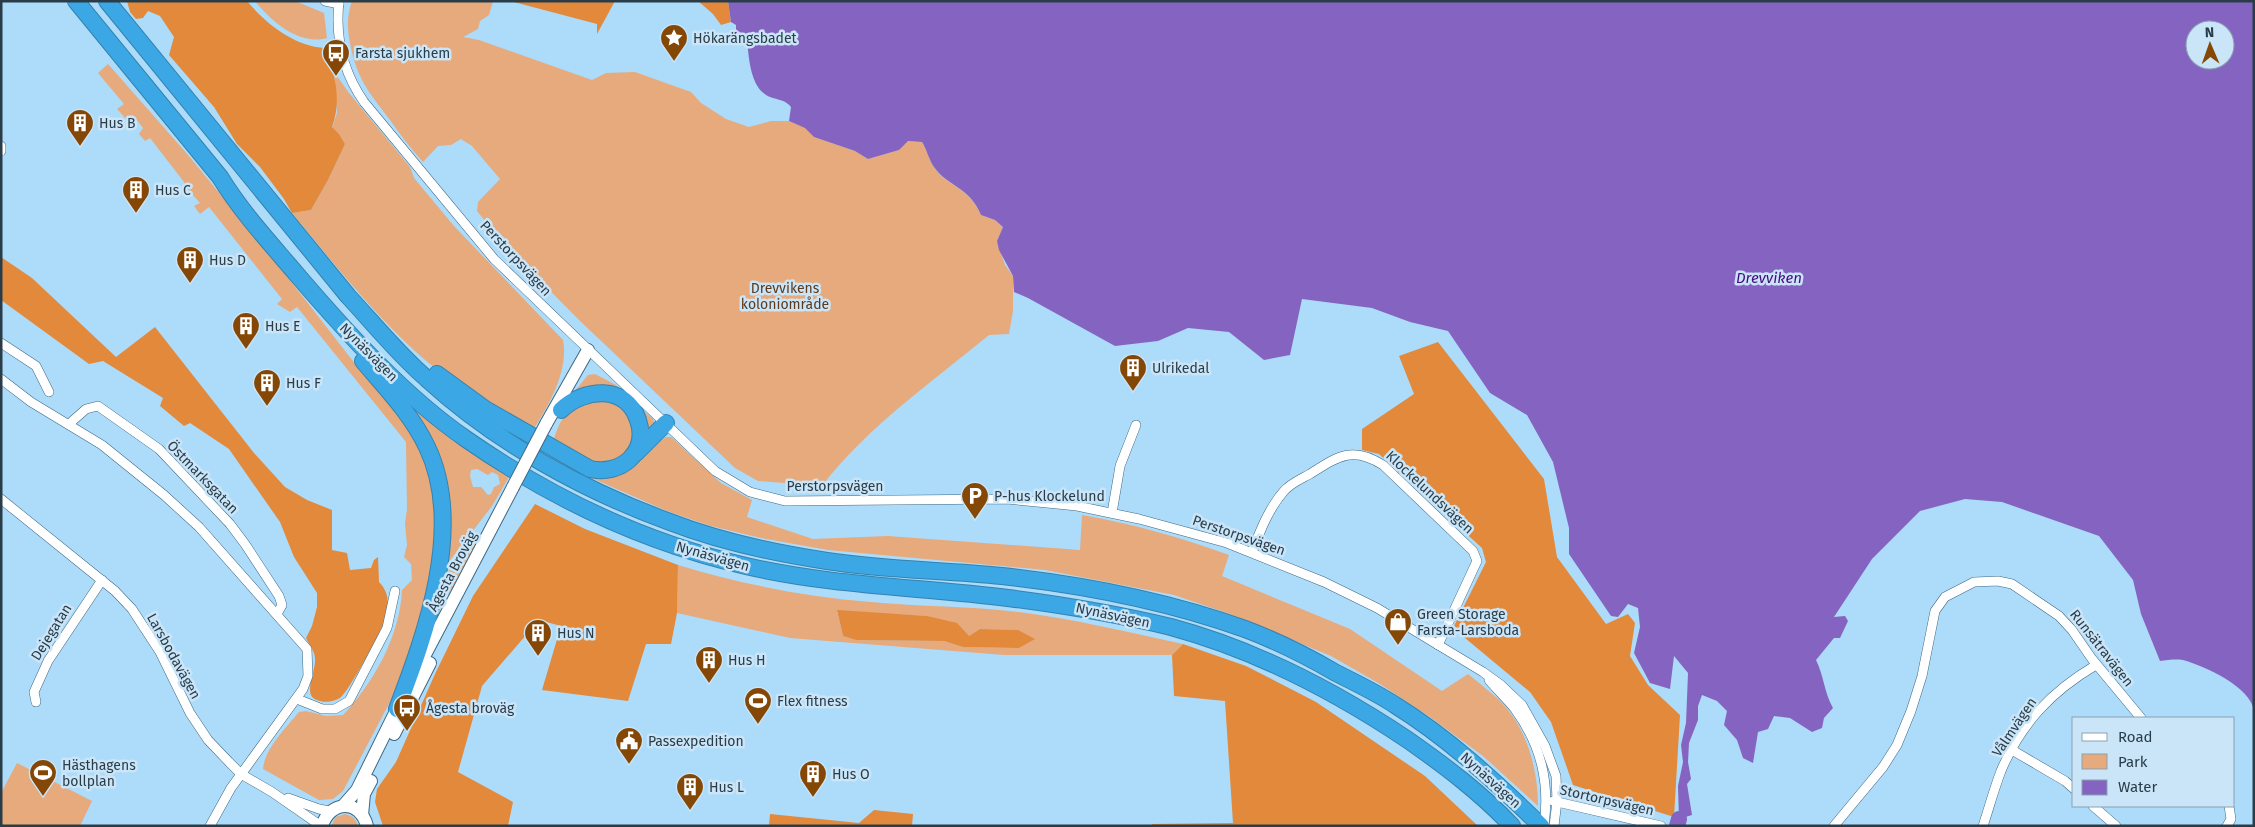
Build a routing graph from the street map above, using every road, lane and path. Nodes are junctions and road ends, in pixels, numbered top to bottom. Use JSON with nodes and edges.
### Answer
{"nodes":[{"id":1,"x":76,"y":1,"type":"edge"},
{"id":2,"x":106,"y":1,"type":"edge"},
{"id":3,"x":325,"y":1,"type":"edge"},
{"id":4,"x":339,"y":2,"type":"edge"},
{"id":5,"x":1,"y":146,"type":"edge"},
{"id":6,"x":1,"y":151,"type":"edge"},
{"id":7,"x":281,"y":255,"type":"junction"},
{"id":8,"x":389,"y":341,"type":"junction"},
{"id":9,"x":1,"y":343,"type":"edge"},
{"id":10,"x":590,"y":352,"type":"junction"},
{"id":11,"x":1,"y":379,"type":"edge"},
{"id":12,"x":49,"y":392,"type":"dead end"},
{"id":13,"x":561,"y":410,"type":"junction"},
{"id":14,"x":666,"y":423,"type":"junction"},
{"id":15,"x":69,"y":424,"type":"junction"},
{"id":16,"x":1136,"y":425,"type":"dead end"},
{"id":17,"x":549,"y":426,"type":"junction"},
{"id":18,"x":635,"y":454,"type":"junction"},
{"id":19,"x":1,"y":499,"type":"edge"},
{"id":20,"x":1112,"y":513,"type":"junction"},
{"id":21,"x":1252,"y":552,"type":"junction"},
{"id":22,"x":102,"y":580,"type":"junction"},
{"id":23,"x":436,"y":581,"type":"junction"},
{"id":24,"x":395,"y":591,"type":"dead end"},
{"id":25,"x":459,"y":597,"type":"junction"},
{"id":26,"x":277,"y":614,"type":"junction"},
{"id":27,"x":1438,"y":645,"type":"junction"},
{"id":28,"x":2096,"y":664,"type":"junction"},
{"id":29,"x":297,"y":698,"type":"junction"},
{"id":30,"x":36,"y":702,"type":"dead end"},
{"id":31,"x":397,"y":709,"type":"junction"},
{"id":32,"x":2140,"y":717,"type":"edge"},
{"id":33,"x":2012,"y":750,"type":"junction"},
{"id":34,"x":241,"y":774,"type":"junction"},
{"id":35,"x":2072,"y":787,"type":"edge"},
{"id":36,"x":272,"y":792,"type":"junction"},
{"id":37,"x":1552,"y":801,"type":"junction"},
{"id":38,"x":343,"y":806,"type":"junction"},
{"id":39,"x":2094,"y":807,"type":"edge"},
{"id":40,"x":2230,"y":807,"type":"edge"},
{"id":41,"x":330,"y":811,"type":"junction"},
{"id":42,"x":366,"y":822,"type":"edge"},
{"id":43,"x":210,"y":826,"type":"edge"},
{"id":44,"x":322,"y":826,"type":"edge"},
{"id":45,"x":1512,"y":826,"type":"edge"},
{"id":46,"x":1542,"y":826,"type":"edge"},
{"id":47,"x":1554,"y":826,"type":"edge"},
{"id":48,"x":1661,"y":826,"type":"edge"},
{"id":49,"x":1834,"y":826,"type":"edge"},
{"id":50,"x":1983,"y":826,"type":"edge"},
{"id":51,"x":2116,"y":826,"type":"edge"},
{"id":52,"x":2227,"y":826,"type":"edge"}],
"edges":[{"from":1,"to":7,"type":"highway","name":"Nynäsvägen"},
{"from":2,"to":8,"type":"highway","name":"Nynäsvägen"},
{"from":3,"to":4,"type":"street"},
{"from":4,"to":10,"type":"street","name":"Perstorpsvägen"},
{"from":5,"to":6,"type":"street"},
{"from":7,"to":23,"type":"highway"},
{"from":7,"to":45,"type":"highway","name":"Nynäsvägen"},
{"from":8,"to":18,"type":"highway"},
{"from":8,"to":46,"type":"highway","name":"Nynäsvägen"},
{"from":9,"to":12,"type":"street"},
{"from":10,"to":13,"type":"main road","name":"Ågesta Broväg"},
{"from":10,"to":14,"type":"street","name":"Perstorpsvägen"},
{"from":10,"to":17,"type":"main road","name":"Ågesta Broväg"},
{"from":11,"to":15,"type":"street"},
{"from":13,"to":17,"type":"main road","name":"Ågesta Broväg"},
{"from":13,"to":18,"type":"highway"},
{"from":14,"to":18,"type":"highway"},
{"from":14,"to":20,"type":"street","name":"Perstorpsvägen"},
{"from":15,"to":26,"type":"street"},
{"from":15,"to":26,"type":"street","name":"Östmarksgatan"},
{"from":16,"to":20,"type":"street"},
{"from":17,"to":25,"type":"main road","name":"Ågesta Broväg"},
{"from":19,"to":22,"type":"street","name":"Larsbodavägen"},
{"from":20,"to":21,"type":"street","name":"Perstorpsvägen"},
{"from":21,"to":27,"type":"street","name":"Perstorpsvägen"},
{"from":21,"to":27,"type":"street","name":"Klockelundsvägen"},
{"from":22,"to":30,"type":"street","name":"Dejegatan"},
{"from":22,"to":34,"type":"street","name":"Larsbodavägen"},
{"from":23,"to":25,"type":"main road"},
{"from":23,"to":31,"type":"highway"},
{"from":24,"to":29,"type":"street"},
{"from":25,"to":31,"type":"main road","name":"Ågesta Broväg"},
{"from":25,"to":42,"type":"main road","name":"Ågesta Broväg"},
{"from":26,"to":29,"type":"street"},
{"from":27,"to":37,"type":"street","name":"Perstorpsvägen"},
{"from":28,"to":32,"type":"street","name":"Runsätravägen"},
{"from":28,"to":33,"type":"street","name":"Vålmvägen"},
{"from":28,"to":49,"type":"street","name":"Runsätravägen"},
{"from":29,"to":34,"type":"street"},
{"from":31,"to":38,"type":"main road","name":"Ågesta Broväg"},
{"from":33,"to":35,"type":"street"},
{"from":33,"to":50,"type":"street","name":"Vålmvägen"},
{"from":34,"to":36,"type":"street","name":"Larsbodavägen"},
{"from":34,"to":43,"type":"street"},
{"from":36,"to":41,"type":"street","name":"Larsbodavägen"},
{"from":36,"to":44,"type":"street","name":"Larsbodavägen"},
{"from":37,"to":46,"type":"street","name":"Perstorpsvägen"},
{"from":37,"to":47,"type":"street","name":"Perstorpsvägen"},
{"from":37,"to":48,"type":"street","name":"Stortorpsvägen"},
{"from":38,"to":41,"type":"main road","name":"Ågesta Broväg"},
{"from":38,"to":42,"type":"main road","name":"Ågesta Broväg"},
{"from":39,"to":51,"type":"street"},
{"from":40,"to":52,"type":"street"},
{"from":41,"to":44,"type":"main road"}]}
